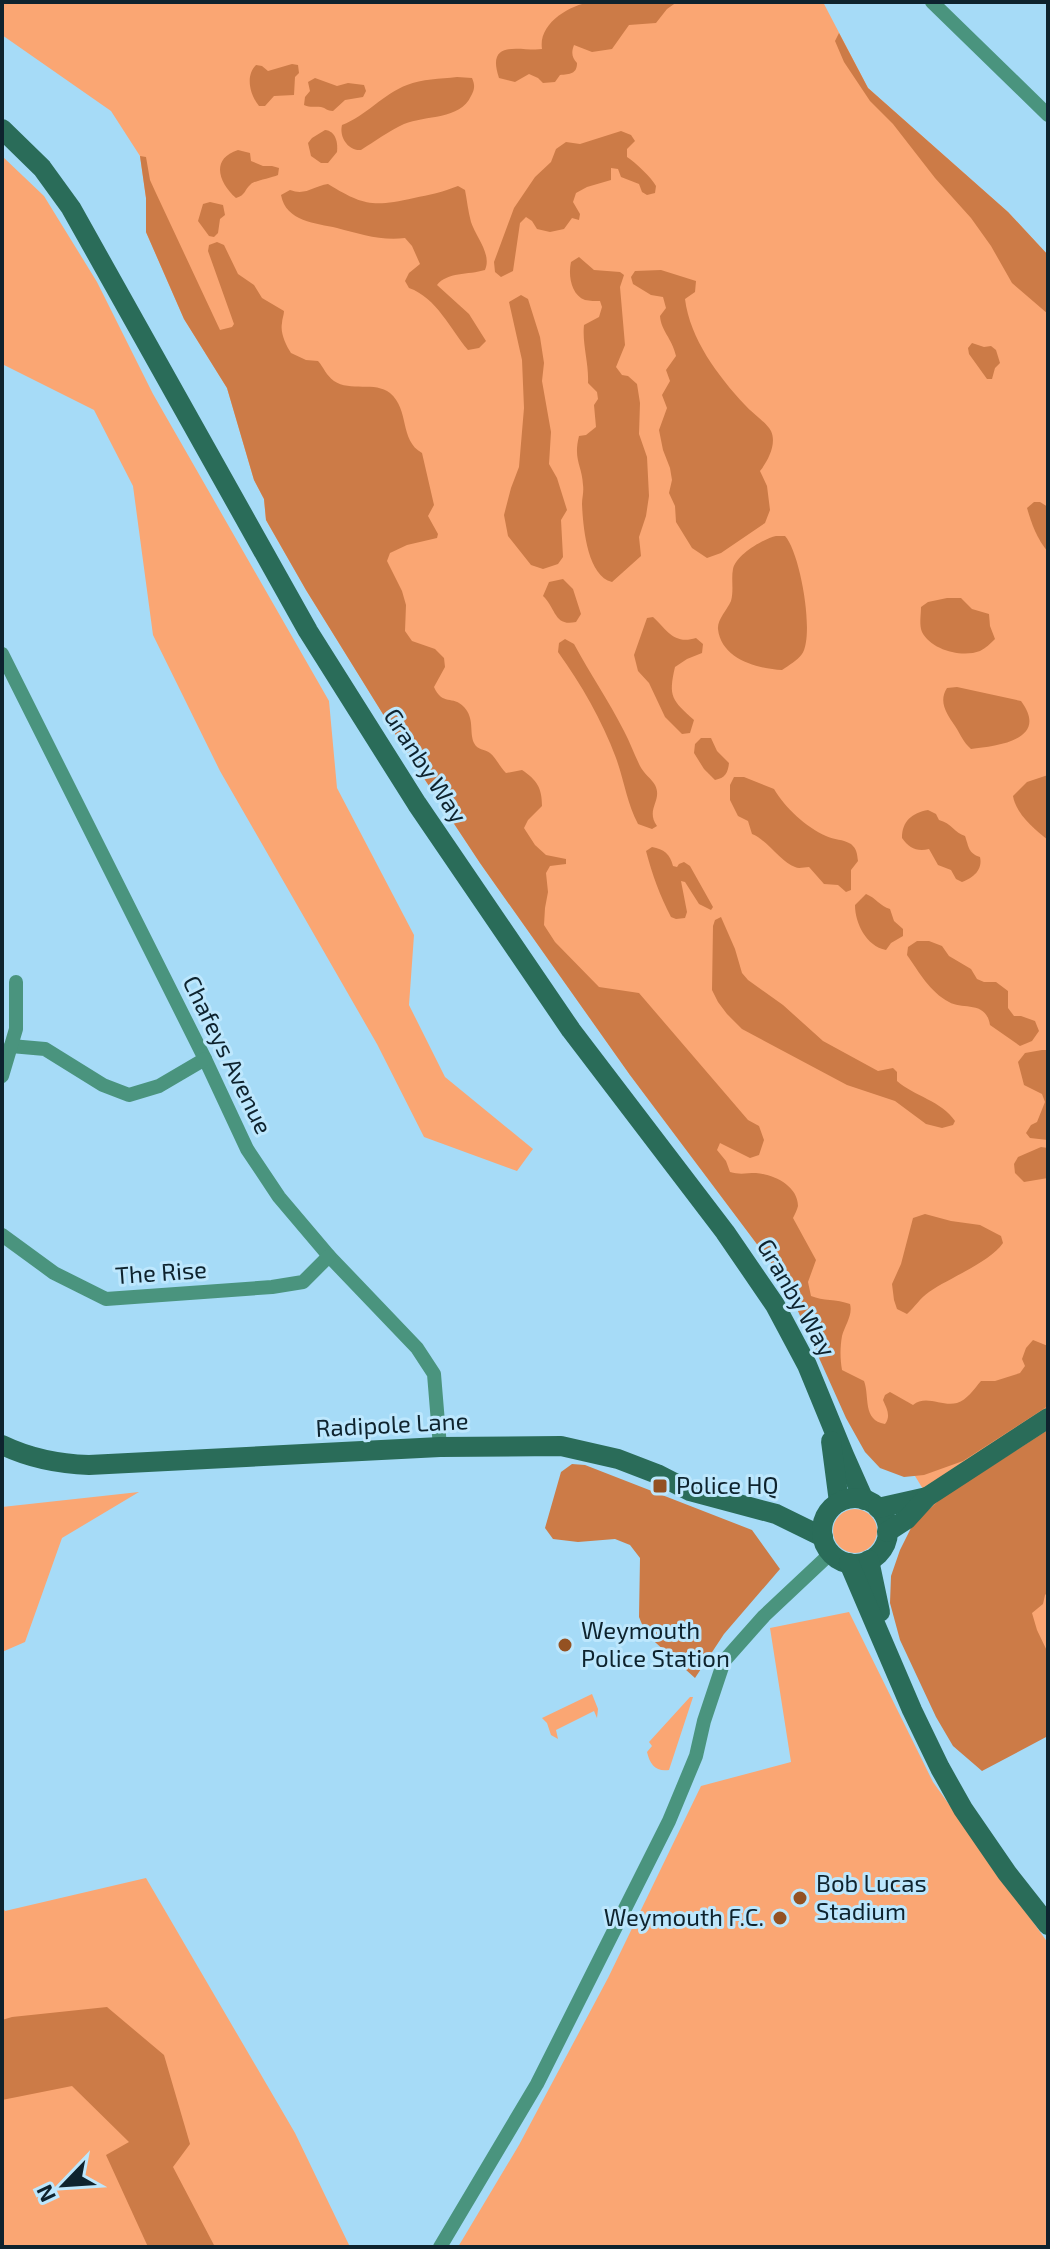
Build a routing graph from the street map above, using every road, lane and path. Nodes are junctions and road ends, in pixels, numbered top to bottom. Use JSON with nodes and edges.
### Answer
{"nodes":[{"id":1,"x":932,"y":2,"type":"edge"},
{"id":2,"x":1048,"y":115,"type":"edge"},
{"id":3,"x":2,"y":129,"type":"edge"},
{"id":4,"x":2,"y":654,"type":"edge"},
{"id":5,"x":16,"y":982,"type":"dead end"},
{"id":6,"x":11,"y":1046,"type":"junction"},
{"id":7,"x":205,"y":1059,"type":"junction"},
{"id":8,"x":2,"y":1076,"type":"edge"},
{"id":9,"x":2,"y":1235,"type":"edge"},
{"id":10,"x":329,"y":1256,"type":"junction"},
{"id":11,"x":828,"y":1417,"type":"junction"},
{"id":12,"x":1048,"y":1418,"type":"edge"},
{"id":13,"x":2,"y":1445,"type":"edge"},
{"id":14,"x":440,"y":1447,"type":"junction"},
{"id":15,"x":927,"y":1497,"type":"junction"},
{"id":16,"x":871,"y":1504,"type":"junction"},
{"id":17,"x":833,"y":1508,"type":"junction"},
{"id":18,"x":776,"y":1514,"type":"junction"},
{"id":19,"x":887,"y":1532,"type":"junction"},
{"id":20,"x":843,"y":1554,"type":"junction"},
{"id":21,"x":1048,"y":1925,"type":"edge"},
{"id":22,"x":440,"y":2247,"type":"edge"}],
"edges":[{"from":1,"to":2,"type":"street"},
{"from":3,"to":11,"type":"main road","name":"Granby Way"},
{"from":4,"to":7,"type":"street","name":"Chafeys Avenue"},
{"from":5,"to":6,"type":"street"},
{"from":6,"to":7,"type":"street"},
{"from":6,"to":8,"type":"street"},
{"from":7,"to":10,"type":"street","name":"Chafeys Avenue"},
{"from":9,"to":10,"type":"street","name":"The Rise"},
{"from":10,"to":14,"type":"street","name":"Chafeys Avenue"},
{"from":11,"to":16,"type":"main road","name":"Granby Way"},
{"from":11,"to":17,"type":"main road","name":"Granby Way"},
{"from":12,"to":15,"type":"main road"},
{"from":13,"to":14,"type":"main road","name":"Radipole Lane"},
{"from":14,"to":18,"type":"main road","name":"Radipole Lane"},
{"from":15,"to":16,"type":"main road"},
{"from":15,"to":19,"type":"main road"},
{"from":16,"to":17,"type":"main road"},
{"from":16,"to":19,"type":"main road"},
{"from":17,"to":18,"type":"main road","name":"Radipole Lane"},
{"from":17,"to":20,"type":"main road"},
{"from":18,"to":20,"type":"main road","name":"Radipole Lane"},
{"from":19,"to":20,"type":"main road"},
{"from":20,"to":21,"type":"main road"},
{"from":20,"to":22,"type":"street"}]}
